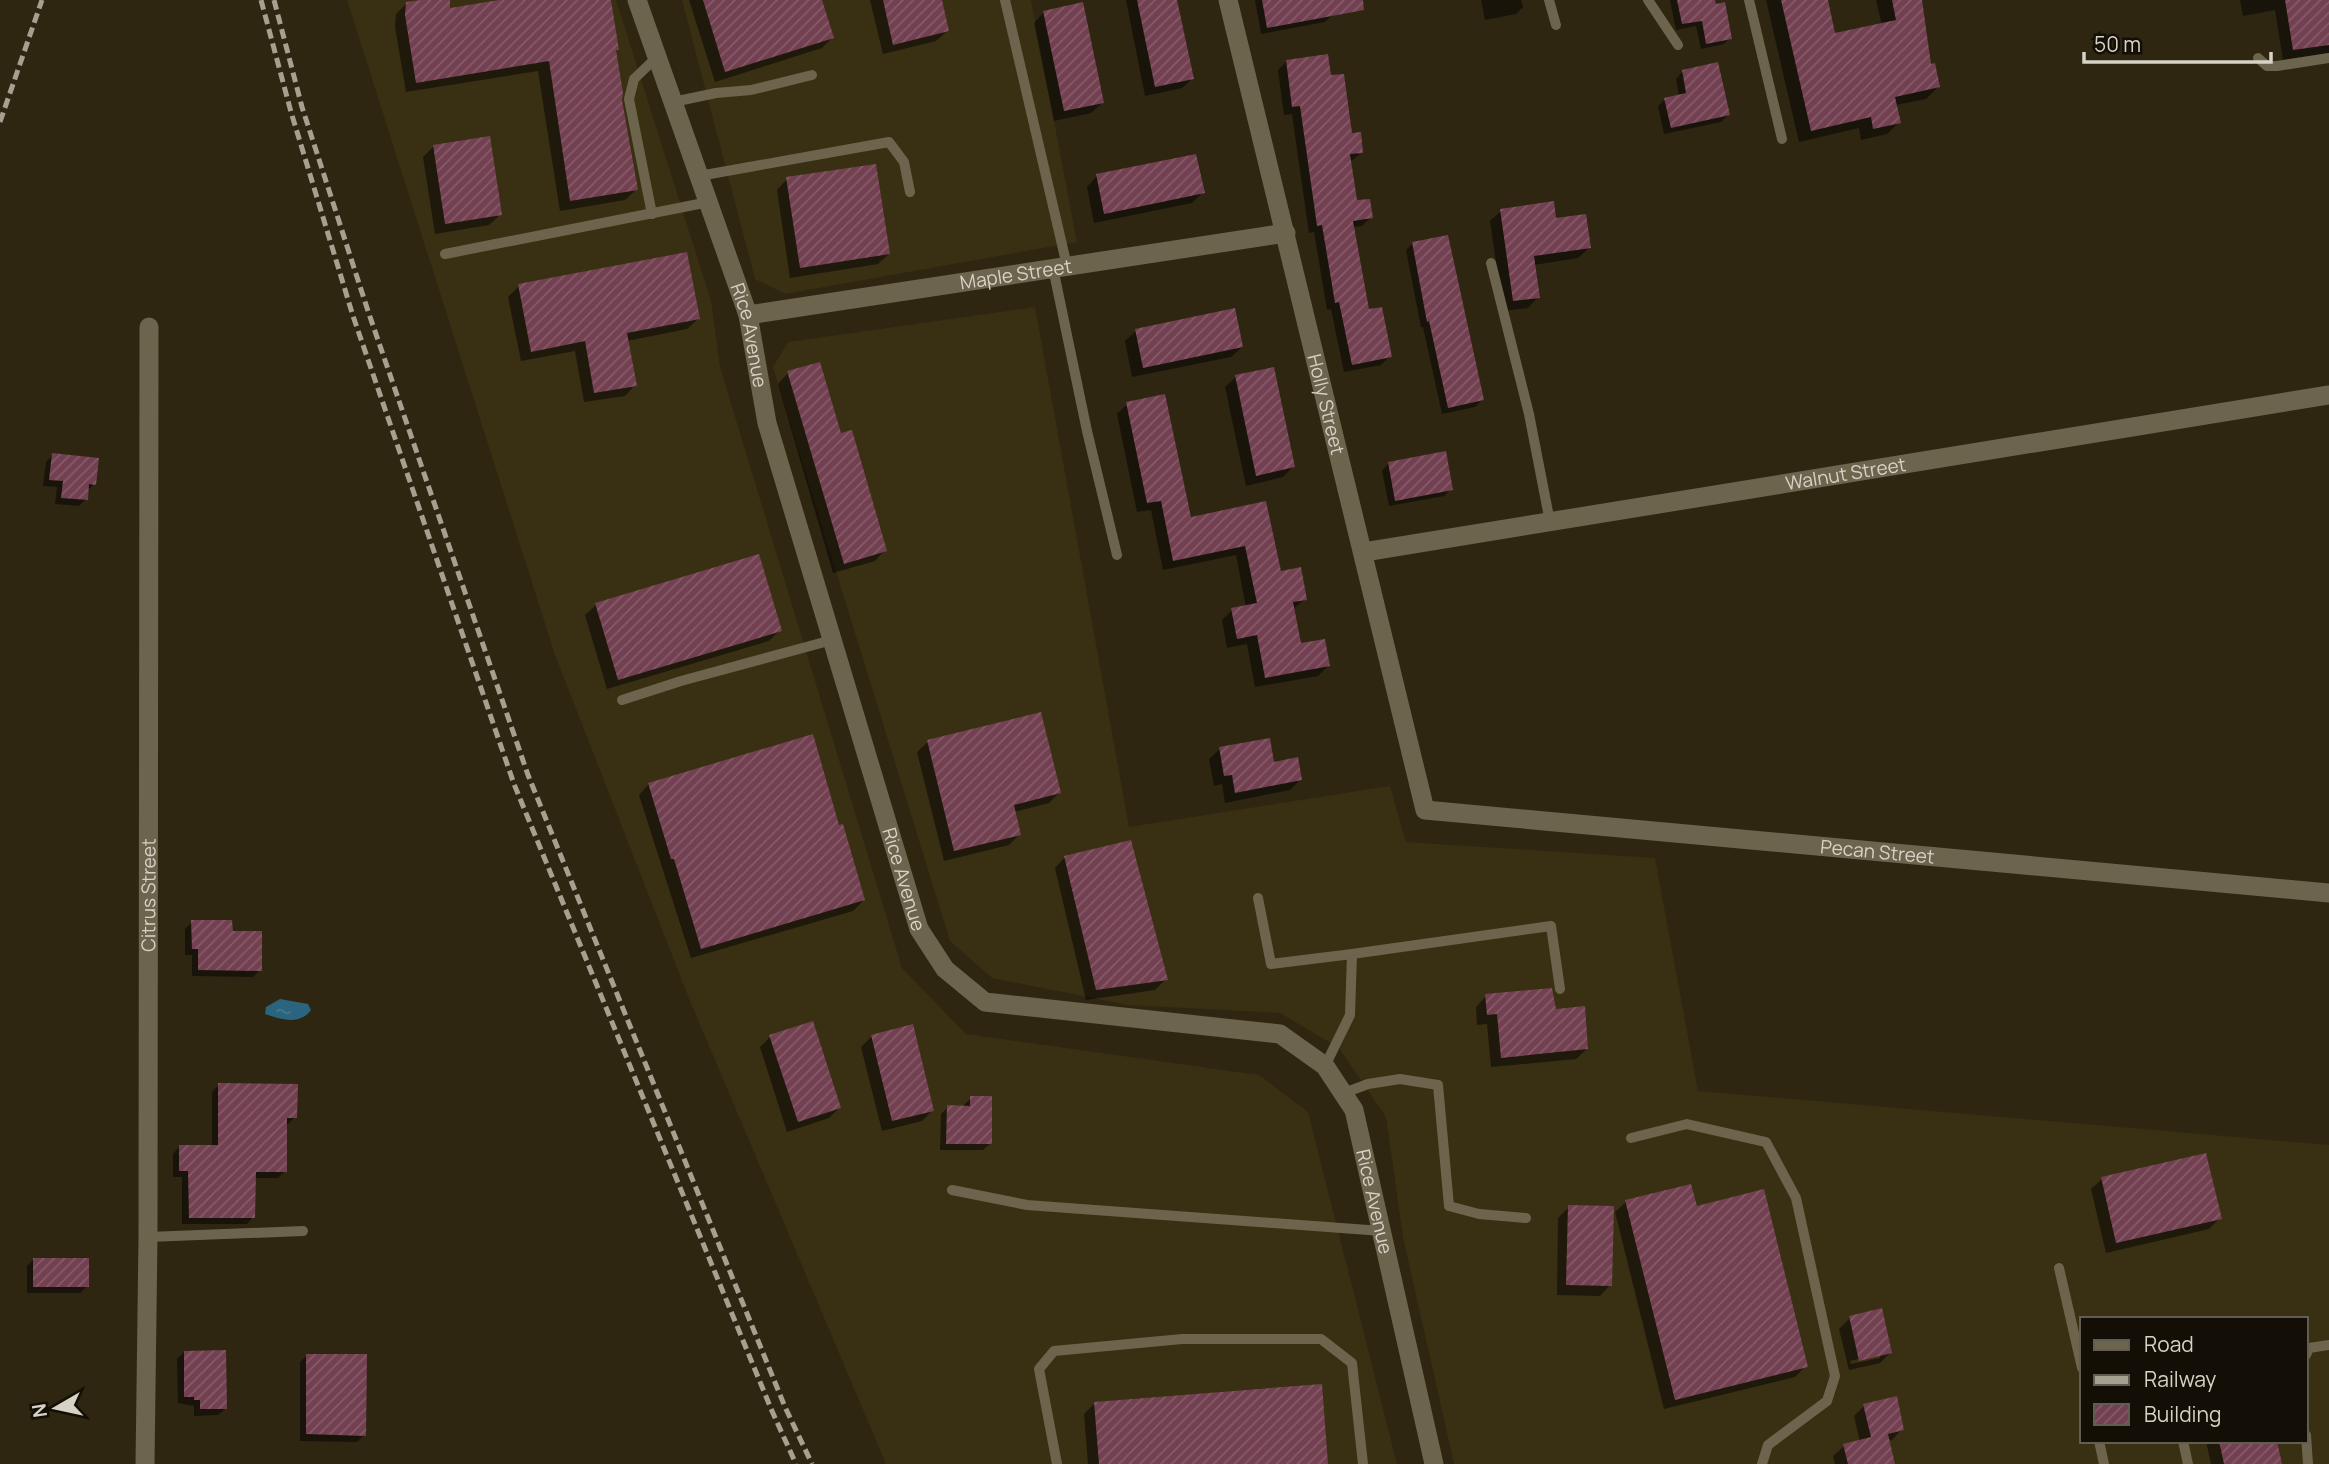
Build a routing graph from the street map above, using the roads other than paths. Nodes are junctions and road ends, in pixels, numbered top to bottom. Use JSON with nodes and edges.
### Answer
{"nodes":[{"id":1,"x":638,"y":0,"type":"edge"},
{"id":2,"x":1005,"y":0,"type":"edge"},
{"id":3,"x":1228,"y":0,"type":"edge"},
{"id":4,"x":1549,"y":0,"type":"edge"},
{"id":5,"x":1648,"y":0,"type":"edge"},
{"id":6,"x":1749,"y":0,"type":"edge"},
{"id":7,"x":1556,"y":25,"type":"dead end"},
{"id":8,"x":1678,"y":46,"type":"dead end"},
{"id":9,"x":657,"y":57,"type":"junction"},
{"id":10,"x":2258,"y":58,"type":"dead end"},
{"id":11,"x":2329,"y":58,"type":"edge"},
{"id":12,"x":812,"y":75,"type":"dead end"},
{"id":13,"x":673,"y":103,"type":"junction"},
{"id":14,"x":1782,"y":139,"type":"dead end"},
{"id":15,"x":699,"y":176,"type":"junction"},
{"id":16,"x":910,"y":192,"type":"dead end"},
{"id":17,"x":709,"y":202,"type":"junction"},
{"id":18,"x":652,"y":214,"type":"junction"},
{"id":19,"x":1286,"y":233,"type":"junction"},
{"id":20,"x":445,"y":254,"type":"dead end"},
{"id":21,"x":1491,"y":263,"type":"dead end"},
{"id":22,"x":1060,"y":267,"type":"junction"},
{"id":23,"x":748,"y":315,"type":"junction"},
{"id":24,"x":149,"y":327,"type":"dead end"},
{"id":25,"x":2329,"y":395,"type":"edge"},
{"id":26,"x":1550,"y":522,"type":"junction"},
{"id":27,"x":1364,"y":552,"type":"junction"},
{"id":28,"x":1117,"y":555,"type":"dead end"},
{"id":29,"x":832,"y":640,"type":"junction"},
{"id":30,"x":622,"y":700,"type":"dead end"},
{"id":31,"x":1424,"y":810,"type":"joint"},
{"id":32,"x":2329,"y":892,"type":"edge"},
{"id":33,"x":1258,"y":898,"type":"dead end"},
{"id":34,"x":1352,"y":954,"type":"junction"},
{"id":35,"x":1560,"y":989,"type":"dead end"},
{"id":36,"x":1325,"y":1066,"type":"junction"},
{"id":37,"x":1344,"y":1093,"type":"junction"},
{"id":38,"x":1631,"y":1138,"type":"dead end"},
{"id":39,"x":952,"y":1190,"type":"dead end"},
{"id":40,"x":1525,"y":1219,"type":"dead end"},
{"id":41,"x":303,"y":1231,"type":"dead end"},
{"id":42,"x":1382,"y":1231,"type":"junction"},
{"id":43,"x":148,"y":1237,"type":"junction"},
{"id":44,"x":2059,"y":1268,"type":"dead end"},
{"id":45,"x":2329,"y":1345,"type":"edge"},
{"id":46,"x":2308,"y":1350,"type":"edge"},
{"id":47,"x":2080,"y":1359,"type":"edge"},
{"id":48,"x":2100,"y":1443,"type":"edge"},
{"id":49,"x":2183,"y":1443,"type":"edge"},
{"id":50,"x":2307,"y":1443,"type":"edge"},
{"id":51,"x":145,"y":1464,"type":"edge"},
{"id":52,"x":1057,"y":1464,"type":"edge"},
{"id":53,"x":1363,"y":1464,"type":"edge"},
{"id":54,"x":1434,"y":1464,"type":"edge"},
{"id":55,"x":1762,"y":1464,"type":"edge"},
{"id":56,"x":2105,"y":1464,"type":"edge"},
{"id":57,"x":2188,"y":1464,"type":"edge"},
{"id":58,"x":2308,"y":1464,"type":"edge"}],
"edges":[{"from":1,"to":9,"type":"street","name":"Rice Avenue"},
{"from":2,"to":22,"type":"lane"},
{"from":3,"to":19,"type":"street","name":"Holly Street"},
{"from":4,"to":7,"type":"lane"},
{"from":5,"to":8,"type":"lane"},
{"from":6,"to":14,"type":"lane"},
{"from":9,"to":13,"type":"street","name":"Rice Avenue"},
{"from":9,"to":18,"type":"lane"},
{"from":10,"to":11,"type":"lane"},
{"from":12,"to":13,"type":"lane"},
{"from":13,"to":15,"type":"street","name":"Rice Avenue"},
{"from":15,"to":16,"type":"lane"},
{"from":15,"to":17,"type":"street","name":"Rice Avenue"},
{"from":17,"to":18,"type":"lane"},
{"from":17,"to":23,"type":"street","name":"Rice Avenue"},
{"from":18,"to":20,"type":"lane"},
{"from":19,"to":22,"type":"street","name":"Maple Street"},
{"from":19,"to":27,"type":"street","name":"Holly Street"},
{"from":21,"to":26,"type":"lane"},
{"from":22,"to":23,"type":"street","name":"Maple Street"},
{"from":22,"to":28,"type":"lane"},
{"from":23,"to":29,"type":"street","name":"Rice Avenue"},
{"from":24,"to":43,"type":"street","name":"Citrus Street"},
{"from":25,"to":26,"type":"street","name":"Walnut Street"},
{"from":26,"to":27,"type":"street","name":"Walnut Street"},
{"from":27,"to":31,"type":"street","name":"Holly Street"},
{"from":29,"to":30,"type":"lane"},
{"from":29,"to":36,"type":"street","name":"Rice Avenue"},
{"from":31,"to":32,"type":"street","name":"Pecan Street"},
{"from":33,"to":34,"type":"lane"},
{"from":34,"to":35,"type":"lane"},
{"from":34,"to":36,"type":"lane"},
{"from":36,"to":37,"type":"street","name":"Rice Avenue"},
{"from":37,"to":40,"type":"lane"},
{"from":37,"to":42,"type":"street","name":"Rice Avenue"},
{"from":38,"to":55,"type":"lane"},
{"from":39,"to":42,"type":"lane"},
{"from":41,"to":43,"type":"lane"},
{"from":42,"to":54,"type":"street","name":"Rice Avenue"},
{"from":43,"to":51,"type":"street","name":"Citrus Street"},
{"from":44,"to":47,"type":"lane"},
{"from":45,"to":46,"type":"lane"},
{"from":48,"to":56,"type":"lane"},
{"from":49,"to":57,"type":"lane"},
{"from":50,"to":58,"type":"lane"},
{"from":52,"to":53,"type":"lane"}]}
